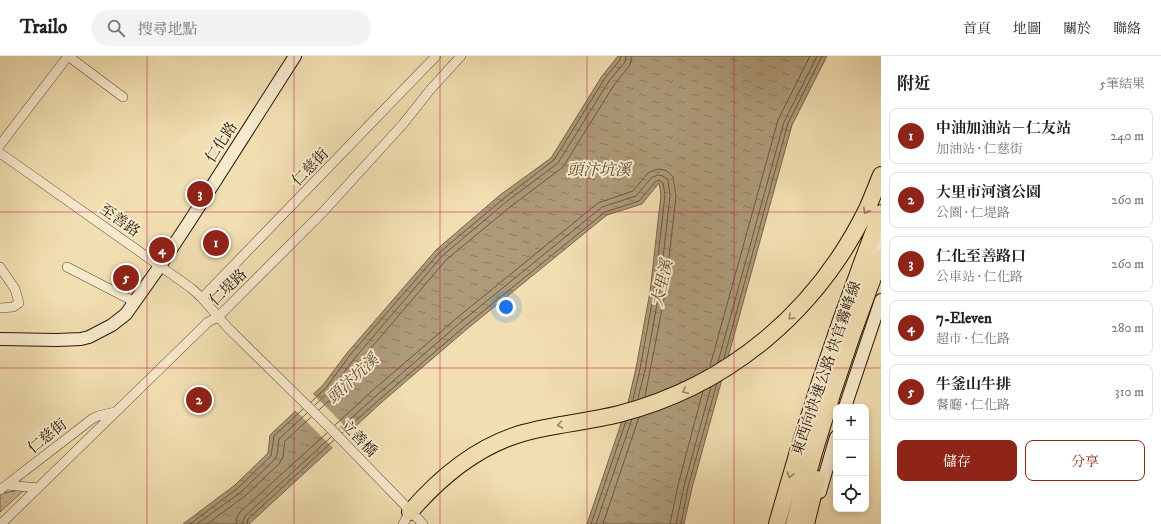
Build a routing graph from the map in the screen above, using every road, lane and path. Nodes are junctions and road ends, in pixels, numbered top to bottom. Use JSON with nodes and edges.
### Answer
{"nodes":[{"id":1,"x":68,"y":56,"type":"edge"},
{"id":2,"x":295,"y":56,"type":"edge"},
{"id":3,"x":436,"y":56,"type":"edge"},
{"id":4,"x":461,"y":56,"type":"edge"},
{"id":5,"x":123,"y":97,"type":"dead end"},
{"id":6,"x":0,"y":145,"type":"edge"},
{"id":7,"x":0,"y":153,"type":"edge"},
{"id":8,"x":881,"y":175,"type":"edge"},
{"id":9,"x":881,"y":213,"type":"edge"},
{"id":10,"x":881,"y":237,"type":"edge"},
{"id":11,"x":881,"y":257,"type":"edge"},
{"id":12,"x":160,"y":266,"type":"junction"},
{"id":13,"x":0,"y":267,"type":"edge"},
{"id":14,"x":67,"y":267,"type":"dead end"},
{"id":15,"x":881,"y":275,"type":"edge"},
{"id":16,"x":202,"y":298,"type":"junction"},
{"id":17,"x":881,"y":300,"type":"edge"},
{"id":18,"x":135,"y":302,"type":"junction"},
{"id":19,"x":0,"y":308,"type":"edge"},
{"id":20,"x":218,"y":317,"type":"junction"},
{"id":21,"x":0,"y":339,"type":"edge"},
{"id":22,"x":840,"y":404,"type":"edge"},
{"id":23,"x":846,"y":404,"type":"edge"},
{"id":24,"x":115,"y":412,"type":"junction"},
{"id":25,"x":833,"y":426,"type":"edge"},
{"id":26,"x":835,"y":440,"type":"edge"},
{"id":27,"x":4,"y":488,"type":"edge"},
{"id":28,"x":38,"y":488,"type":"junction"},
{"id":29,"x":406,"y":518,"type":"edge"},
{"id":30,"x":1,"y":524,"type":"edge"},
{"id":31,"x":423,"y":524,"type":"edge"},
{"id":32,"x":776,"y":524,"type":"edge"},
{"id":33,"x":791,"y":524,"type":"edge"},
{"id":34,"x":794,"y":524,"type":"edge"},
{"id":35,"x":806,"y":524,"type":"edge"},
{"id":36,"x":811,"y":524,"type":"edge"}],
"edges":[{"from":1,"to":5,"type":"street"},
{"from":1,"to":6,"type":"street"},
{"from":2,"to":12,"type":"street","name":"仁化路"},
{"from":3,"to":16,"type":"street","name":"仁慈街"},
{"from":4,"to":20,"type":"street","name":"仁堤路"},
{"from":7,"to":12,"type":"street","name":"至善路"},
{"from":8,"to":29,"type":"highway","one_way":true},
{"from":9,"to":32,"type":"highway","name":"東西向快速公路 快官霧峰線","one_way":true},
{"from":10,"to":33,"type":"street"},
{"from":11,"to":34,"type":"highway","name":"東西向快速公路 快官霧峰線"},
{"from":12,"to":16,"type":"street","name":"至善路"},
{"from":12,"to":18,"type":"street","name":"仁化路"},
{"from":13,"to":19,"type":"street"},
{"from":14,"to":18,"type":"street"},
{"from":15,"to":22,"type":"highway"},
{"from":16,"to":20,"type":"street","name":"至善路"},
{"from":17,"to":23,"type":"street"},
{"from":18,"to":21,"type":"street","name":"仁化路"},
{"from":20,"to":24,"type":"street","name":"仁堤路"},
{"from":20,"to":29,"type":"street","name":"立善橋"},
{"from":24,"to":27,"type":"street","name":"仁慈街"},
{"from":24,"to":28,"type":"street","name":"仁堤路"},
{"from":25,"to":35,"type":"highway"},
{"from":26,"to":36,"type":"street"},
{"from":27,"to":28,"type":"street"},
{"from":28,"to":30,"type":"street","name":"仁堤路"},
{"from":29,"to":31,"type":"street","name":"立善橋"}]}
